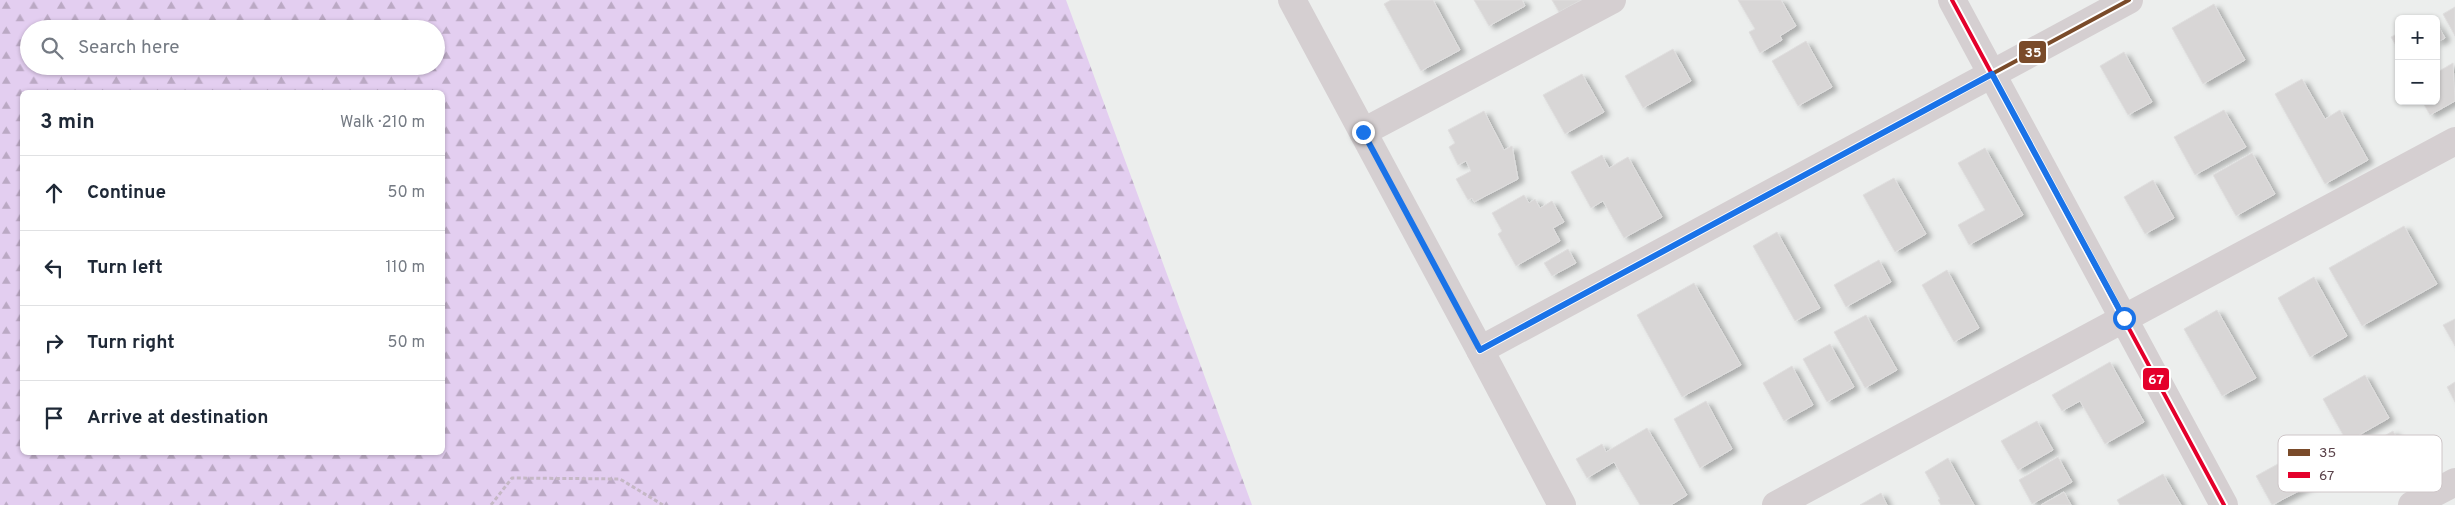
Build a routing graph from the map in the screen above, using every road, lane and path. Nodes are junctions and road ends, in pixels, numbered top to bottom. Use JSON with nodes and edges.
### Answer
{"nodes":[{"id":1,"x":1292,"y":0,"type":"edge"},
{"id":2,"x":1612,"y":0,"type":"edge"},
{"id":3,"x":1952,"y":0,"type":"edge"},
{"id":4,"x":2129,"y":0,"type":"edge"},
{"id":5,"x":1992,"y":74,"type":"junction"},
{"id":6,"x":1363,"y":132,"type":"junction"},
{"id":7,"x":2455,"y":141,"type":"edge"},
{"id":8,"x":2124,"y":318,"type":"junction"},
{"id":9,"x":1480,"y":350,"type":"junction"},
{"id":10,"x":2455,"y":482,"type":"edge"},
{"id":11,"x":2442,"y":489,"type":"edge"},
{"id":12,"x":2436,"y":492,"type":"edge"},
{"id":13,"x":491,"y":505,"type":"edge"},
{"id":14,"x":663,"y":505,"type":"edge"},
{"id":15,"x":1562,"y":505,"type":"edge"},
{"id":16,"x":1776,"y":505,"type":"edge"},
{"id":17,"x":2224,"y":505,"type":"edge"},
{"id":18,"x":2412,"y":505,"type":"edge"}],
"edges":[{"from":1,"to":6,"type":"street"},
{"from":2,"to":6,"type":"street"},
{"from":3,"to":5,"type":"street"},
{"from":4,"to":5,"type":"street"},
{"from":5,"to":8,"type":"street"},
{"from":5,"to":9,"type":"street"},
{"from":6,"to":9,"type":"street"},
{"from":7,"to":8,"type":"street"},
{"from":8,"to":16,"type":"street"},
{"from":8,"to":17,"type":"street"},
{"from":9,"to":15,"type":"street"},
{"from":10,"to":11,"type":"street"},
{"from":12,"to":18,"type":"street"},
{"from":13,"to":14,"type":"path"}]}
